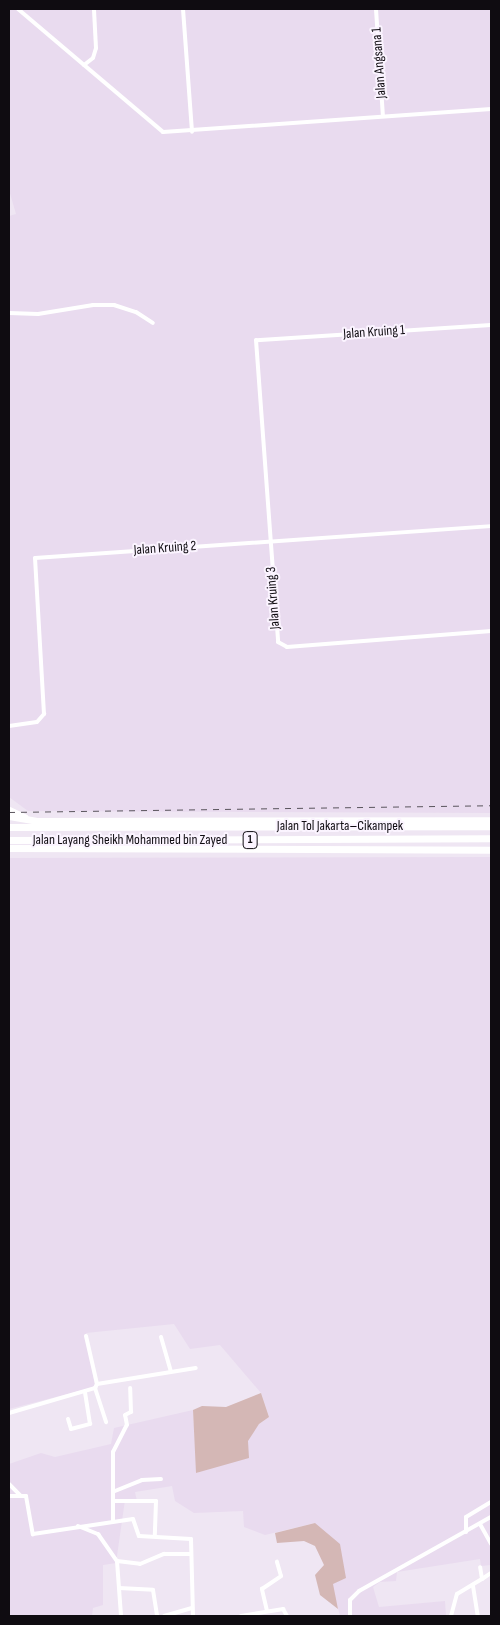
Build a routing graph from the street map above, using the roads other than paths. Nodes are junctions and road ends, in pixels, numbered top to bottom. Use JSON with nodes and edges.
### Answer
{"nodes":[{"id":1,"x":18,"y":9,"type":"edge"},
{"id":2,"x":94,"y":9,"type":"edge"},
{"id":3,"x":183,"y":9,"type":"edge"},
{"id":4,"x":376,"y":9,"type":"edge"},
{"id":5,"x":84,"y":65,"type":"junction"},
{"id":6,"x":491,"y":109,"type":"edge"},
{"id":7,"x":383,"y":116,"type":"junction"},
{"id":8,"x":192,"y":132,"type":"junction"},
{"id":9,"x":9,"y":314,"type":"edge"},
{"id":10,"x":152,"y":323,"type":"dead end"},
{"id":11,"x":491,"y":325,"type":"edge"},
{"id":12,"x":256,"y":340,"type":"joint"},
{"id":13,"x":491,"y":526,"type":"edge"},
{"id":14,"x":269,"y":541,"type":"junction"},
{"id":15,"x":491,"y":631,"type":"edge"},
{"id":16,"x":9,"y":726,"type":"edge"},
{"id":17,"x":9,"y":810,"type":"edge"},
{"id":18,"x":9,"y":816,"type":"edge"},
{"id":19,"x":491,"y":820,"type":"edge"},
{"id":20,"x":37,"y":821,"type":"junction"},
{"id":21,"x":491,"y":826,"type":"edge"},
{"id":22,"x":9,"y":827,"type":"edge"},
{"id":23,"x":9,"y":830,"type":"edge"},
{"id":24,"x":491,"y":830,"type":"edge"},
{"id":25,"x":9,"y":840,"type":"edge"},
{"id":26,"x":491,"y":840,"type":"edge"},
{"id":27,"x":9,"y":848,"type":"edge"},
{"id":28,"x":491,"y":850,"type":"edge"},
{"id":29,"x":86,"y":1336,"type":"dead end"},
{"id":30,"x":162,"y":1337,"type":"dead end"},
{"id":31,"x":196,"y":1368,"type":"dead end"},
{"id":32,"x":171,"y":1372,"type":"junction"},
{"id":33,"x":96,"y":1386,"type":"junction"},
{"id":34,"x":130,"y":1388,"type":"dead end"},
{"id":35,"x":85,"y":1391,"type":"junction"},
{"id":36,"x":9,"y":1413,"type":"edge"},
{"id":37,"x":68,"y":1419,"type":"dead end"},
{"id":38,"x":106,"y":1422,"type":"dead end"},
{"id":39,"x":161,"y":1479,"type":"dead end"},
{"id":40,"x":9,"y":1484,"type":"edge"},
{"id":41,"x":115,"y":1491,"type":"junction"},
{"id":42,"x":20,"y":1495,"type":"junction"},
{"id":43,"x":9,"y":1496,"type":"edge"},
{"id":44,"x":115,"y":1501,"type":"junction"},
{"id":45,"x":491,"y":1502,"type":"edge"},
{"id":46,"x":491,"y":1517,"type":"edge"},
{"id":47,"x":113,"y":1521,"type":"junction"},
{"id":48,"x":480,"y":1524,"type":"junction"},
{"id":49,"x":78,"y":1526,"type":"junction"},
{"id":50,"x":466,"y":1532,"type":"junction"},
{"id":51,"x":155,"y":1535,"type":"junction"},
{"id":52,"x":491,"y":1544,"type":"edge"},
{"id":53,"x":192,"y":1554,"type":"junction"},
{"id":54,"x":117,"y":1561,"type":"junction"},
{"id":55,"x":277,"y":1562,"type":"dead end"},
{"id":56,"x":480,"y":1567,"type":"dead end"},
{"id":57,"x":491,"y":1573,"type":"edge"},
{"id":58,"x":482,"y":1579,"type":"junction"},
{"id":59,"x":473,"y":1586,"type":"junction"},
{"id":60,"x":119,"y":1588,"type":"junction"},
{"id":61,"x":192,"y":1608,"type":"junction"},
{"id":62,"x":267,"y":1611,"type":"junction"},
{"id":63,"x":121,"y":1616,"type":"edge"},
{"id":64,"x":157,"y":1616,"type":"edge"},
{"id":65,"x":164,"y":1616,"type":"edge"},
{"id":66,"x":194,"y":1616,"type":"edge"},
{"id":67,"x":241,"y":1616,"type":"edge"},
{"id":68,"x":287,"y":1616,"type":"edge"},
{"id":69,"x":350,"y":1616,"type":"edge"},
{"id":70,"x":451,"y":1616,"type":"edge"},
{"id":71,"x":478,"y":1616,"type":"edge"}],
"edges":[{"from":1,"to":5,"type":"street"},
{"from":2,"to":5,"type":"street"},
{"from":3,"to":8,"type":"street"},
{"from":4,"to":7,"type":"street","name":"Jalan Angsana 1"},
{"from":5,"to":8,"type":"street"},
{"from":6,"to":7,"type":"street"},
{"from":7,"to":8,"type":"street"},
{"from":9,"to":10,"type":"street"},
{"from":11,"to":12,"type":"street","name":"Jalan Kruing 1"},
{"from":12,"to":14,"type":"street","name":"Jalan Kruing 3"},
{"from":13,"to":14,"type":"street","name":"Jalan Kruing 2"},
{"from":14,"to":15,"type":"street","name":"Jalan Kruing 3"},
{"from":14,"to":16,"type":"street","name":"Jalan Kruing 2"},
{"from":17,"to":20,"type":"highway"},
{"from":18,"to":20,"type":"highway"},
{"from":19,"to":20,"type":"highway"},
{"from":21,"to":22,"type":"highway","name":"Jalan Tol Jakarta–Cikampek","number":"1"},
{"from":23,"to":24,"type":"highway","name":"Jalan Layang Sheikh Mohammed bin Zayed","number":"1"},
{"from":25,"to":26,"type":"highway","name":"Jalan Tol Jakarta–Cikampek","number":"1"},
{"from":27,"to":28,"type":"highway"},
{"from":29,"to":33,"type":"street"},
{"from":30,"to":32,"type":"street"},
{"from":31,"to":32,"type":"street"},
{"from":32,"to":33,"type":"street"},
{"from":33,"to":35,"type":"street"},
{"from":33,"to":38,"type":"street"},
{"from":34,"to":41,"type":"street"},
{"from":35,"to":36,"type":"street"},
{"from":35,"to":37,"type":"street"},
{"from":39,"to":41,"type":"street"},
{"from":40,"to":42,"type":"street"},
{"from":41,"to":44,"type":"street"},
{"from":42,"to":43,"type":"street"},
{"from":42,"to":49,"type":"street"},
{"from":44,"to":47,"type":"street"},
{"from":44,"to":51,"type":"street"},
{"from":45,"to":50,"type":"street"},
{"from":46,"to":48,"type":"street"},
{"from":47,"to":49,"type":"street"},
{"from":47,"to":51,"type":"street"},
{"from":48,"to":50,"type":"street"},
{"from":48,"to":52,"type":"street"},
{"from":49,"to":54,"type":"street"},
{"from":50,"to":69,"type":"street"},
{"from":51,"to":53,"type":"street"},
{"from":53,"to":54,"type":"street"},
{"from":53,"to":61,"type":"street"},
{"from":54,"to":60,"type":"street"},
{"from":55,"to":62,"type":"street"},
{"from":56,"to":58,"type":"street"},
{"from":57,"to":58,"type":"street"},
{"from":58,"to":59,"type":"street"},
{"from":59,"to":70,"type":"street"},
{"from":59,"to":71,"type":"street"},
{"from":60,"to":63,"type":"street"},
{"from":60,"to":64,"type":"street"},
{"from":61,"to":65,"type":"street"},
{"from":61,"to":66,"type":"street"},
{"from":62,"to":67,"type":"street"},
{"from":62,"to":68,"type":"street"}]}
